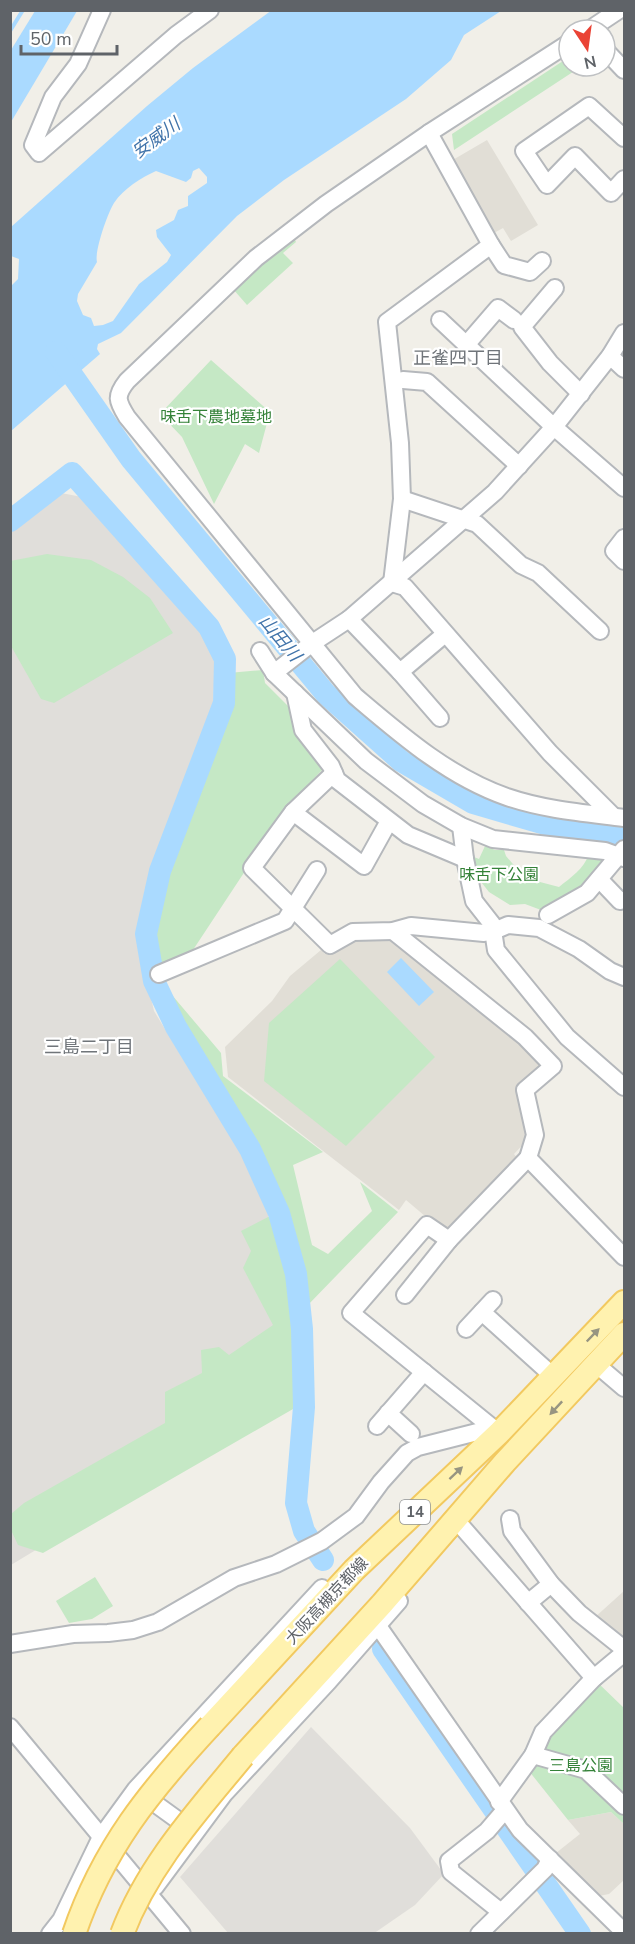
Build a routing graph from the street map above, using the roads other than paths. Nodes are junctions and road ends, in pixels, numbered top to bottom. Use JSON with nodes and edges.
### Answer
{"nodes":[{"id":1,"x":102,"y":10,"type":"edge"},
{"id":2,"x":210,"y":10,"type":"edge"},
{"id":3,"x":557,"y":51,"type":"edge"},
{"id":4,"x":429,"y":133,"type":"junction"},
{"id":5,"x":624,"y":138,"type":"edge"},
{"id":6,"x":624,"y":179,"type":"edge"},
{"id":7,"x":491,"y":245,"type":"junction"},
{"id":8,"x":542,"y":261,"type":"dead end"},
{"id":9,"x":555,"y":288,"type":"dead end"},
{"id":10,"x":440,"y":320,"type":"dead end"},
{"id":11,"x":514,"y":320,"type":"dead end"},
{"id":12,"x":624,"y":333,"type":"edge"},
{"id":13,"x":466,"y":345,"type":"junction"},
{"id":14,"x":609,"y":356,"type":"junction"},
{"id":15,"x":624,"y":369,"type":"edge"},
{"id":16,"x":403,"y":380,"type":"dead end"},
{"id":17,"x":581,"y":394,"type":"junction"},
{"id":18,"x":554,"y":427,"type":"junction"},
{"id":19,"x":519,"y":466,"type":"junction"},
{"id":20,"x":624,"y":488,"type":"edge"},
{"id":21,"x":402,"y":499,"type":"junction"},
{"id":22,"x":466,"y":519,"type":"junction"},
{"id":23,"x":624,"y":538,"type":"edge"},
{"id":24,"x":624,"y":561,"type":"edge"},
{"id":25,"x":392,"y":583,"type":"junction"},
{"id":26,"x":349,"y":619,"type":"junction"},
{"id":27,"x":600,"y":632,"type":"dead end"},
{"id":28,"x":445,"y":634,"type":"junction"},
{"id":29,"x":311,"y":644,"type":"junction"},
{"id":30,"x":260,"y":651,"type":"dead end"},
{"id":31,"x":400,"y":672,"type":"junction"},
{"id":32,"x":274,"y":673,"type":"junction"},
{"id":33,"x":295,"y":693,"type":"junction"},
{"id":34,"x":440,"y":718,"type":"dead end"},
{"id":35,"x":334,"y":773,"type":"junction"},
{"id":36,"x":293,"y":812,"type":"junction"},
{"id":37,"x":619,"y":817,"type":"edge"},
{"id":38,"x":389,"y":821,"type":"junction"},
{"id":39,"x":461,"y":826,"type":"junction"},
{"id":40,"x":622,"y":854,"type":"edge"},
{"id":41,"x":465,"y":859,"type":"junction"},
{"id":42,"x":317,"y":870,"type":"dead end"},
{"id":43,"x":599,"y":879,"type":"junction"},
{"id":44,"x":624,"y":900,"type":"edge"},
{"id":45,"x":294,"y":909,"type":"junction"},
{"id":46,"x":548,"y":915,"type":"dead end"},
{"id":47,"x":393,"y":932,"type":"junction"},
{"id":48,"x":494,"y":932,"type":"junction"},
{"id":49,"x":159,"y":974,"type":"dead end"},
{"id":50,"x":624,"y":976,"type":"edge"},
{"id":51,"x":624,"y":1087,"type":"edge"},
{"id":52,"x":528,"y":1158,"type":"junction"},
{"id":53,"x":450,"y":1240,"type":"junction"},
{"id":54,"x":624,"y":1257,"type":"edge"},
{"id":55,"x":405,"y":1295,"type":"dead end"},
{"id":56,"x":624,"y":1302,"type":"edge"},
{"id":57,"x":466,"y":1329,"type":"dead end"},
{"id":58,"x":624,"y":1334,"type":"edge"},
{"id":59,"x":597,"y":1365,"type":"junction"},
{"id":60,"x":423,"y":1372,"type":"junction"},
{"id":61,"x":553,"y":1376,"type":"junction"},
{"id":62,"x":624,"y":1388,"type":"edge"},
{"id":63,"x":496,"y":1430,"type":"junction"},
{"id":64,"x":411,"y":1434,"type":"dead end"},
{"id":65,"x":431,"y":1496,"type":"junction"},
{"id":66,"x":510,"y":1519,"type":"dead end"},
{"id":67,"x":456,"y":1520,"type":"junction"},
{"id":68,"x":551,"y":1584,"type":"junction"},
{"id":69,"x":528,"y":1604,"type":"junction"},
{"id":70,"x":378,"y":1626,"type":"junction"},
{"id":71,"x":10,"y":1644,"type":"edge"},
{"id":72,"x":624,"y":1648,"type":"edge"},
{"id":73,"x":624,"y":1653,"type":"edge"},
{"id":74,"x":594,"y":1678,"type":"junction"},
{"id":75,"x":10,"y":1727,"type":"edge"},
{"id":76,"x":533,"y":1755,"type":"junction"},
{"id":77,"x":136,"y":1789,"type":"junction"},
{"id":78,"x":624,"y":1806,"type":"edge"},
{"id":79,"x":501,"y":1811,"type":"junction"},
{"id":80,"x":195,"y":1833,"type":"junction"},
{"id":81,"x":101,"y":1837,"type":"junction"},
{"id":82,"x":543,"y":1869,"type":"junction"},
{"id":83,"x":149,"y":1895,"type":"junction"},
{"id":84,"x":501,"y":1912,"type":"junction"},
{"id":85,"x":60,"y":1931,"type":"edge"},
{"id":86,"x":624,"y":1932,"type":"edge"},
{"id":87,"x":122,"y":1934,"type":"edge"},
{"id":88,"x":182,"y":1934,"type":"edge"},
{"id":89,"x":479,"y":1934,"type":"edge"}],
"edges":[{"from":1,"to":2,"type":"street"},
{"from":3,"to":4,"type":"street"},
{"from":4,"to":7,"type":"street"},
{"from":4,"to":29,"type":"street"},
{"from":5,"to":6,"type":"street"},
{"from":7,"to":8,"type":"street"},
{"from":7,"to":21,"type":"street"},
{"from":9,"to":17,"type":"street"},
{"from":10,"to":13,"type":"street"},
{"from":11,"to":13,"type":"street"},
{"from":12,"to":14,"type":"street"},
{"from":13,"to":18,"type":"street"},
{"from":14,"to":15,"type":"street"},
{"from":14,"to":17,"type":"street"},
{"from":16,"to":19,"type":"street"},
{"from":17,"to":18,"type":"street"},
{"from":18,"to":19,"type":"street"},
{"from":18,"to":20,"type":"street"},
{"from":19,"to":22,"type":"street"},
{"from":21,"to":22,"type":"street"},
{"from":21,"to":25,"type":"street"},
{"from":22,"to":25,"type":"street"},
{"from":22,"to":27,"type":"street"},
{"from":23,"to":24,"type":"street"},
{"from":25,"to":26,"type":"street"},
{"from":25,"to":28,"type":"street"},
{"from":26,"to":29,"type":"street"},
{"from":26,"to":31,"type":"street"},
{"from":28,"to":31,"type":"street"},
{"from":28,"to":37,"type":"street"},
{"from":29,"to":32,"type":"street"},
{"from":29,"to":37,"type":"street"},
{"from":30,"to":32,"type":"street"},
{"from":31,"to":34,"type":"street"},
{"from":32,"to":33,"type":"street"},
{"from":33,"to":35,"type":"street"},
{"from":33,"to":39,"type":"street"},
{"from":35,"to":36,"type":"street"},
{"from":35,"to":38,"type":"street"},
{"from":36,"to":38,"type":"street"},
{"from":36,"to":45,"type":"street"},
{"from":38,"to":41,"type":"street"},
{"from":39,"to":40,"type":"street"},
{"from":39,"to":41,"type":"street"},
{"from":40,"to":43,"type":"street"},
{"from":41,"to":48,"type":"street"},
{"from":42,"to":45,"type":"street"},
{"from":43,"to":44,"type":"street"},
{"from":43,"to":46,"type":"street"},
{"from":45,"to":47,"type":"street"},
{"from":45,"to":49,"type":"street"},
{"from":47,"to":48,"type":"street"},
{"from":47,"to":52,"type":"street"},
{"from":48,"to":50,"type":"street"},
{"from":48,"to":51,"type":"street"},
{"from":52,"to":53,"type":"street"},
{"from":52,"to":54,"type":"street"},
{"from":53,"to":55,"type":"street"},
{"from":53,"to":60,"type":"street"},
{"from":61,"to":56,"type":"main road","name":"大阪高槻京都線","number":"14","one_way":true},
{"from":57,"to":61,"type":"street"},
{"from":58,"to":59,"type":"main road","number":"14"},
{"from":59,"to":62,"type":"street"},
{"from":59,"to":67,"type":"main road","number":"14","one_way":true},
{"from":60,"to":63,"type":"street"},
{"from":60,"to":64,"type":"street"},
{"from":61,"to":63,"type":"main road","name":"大阪高槻京都線","number":"14"},
{"from":65,"to":63,"type":"main road","name":"大阪高槻京都線","number":"14","one_way":true},
{"from":63,"to":71,"type":"street"},
{"from":65,"to":77,"type":"street"},
{"from":65,"to":85,"type":"main road","name":"大阪高槻京都線","number":"14","bridge":true},
{"from":66,"to":68,"type":"street"},
{"from":67,"to":69,"type":"street"},
{"from":67,"to":70,"type":"street"},
{"from":67,"to":87,"type":"main road","number":"14","bridge":true},
{"from":68,"to":69,"type":"street"},
{"from":68,"to":72,"type":"street"},
{"from":69,"to":74,"type":"street"},
{"from":70,"to":79,"type":"street"},
{"from":70,"to":80,"type":"street"},
{"from":73,"to":74,"type":"street"},
{"from":74,"to":76,"type":"street"},
{"from":75,"to":81,"type":"street"},
{"from":76,"to":78,"type":"street"},
{"from":76,"to":79,"type":"street"},
{"from":77,"to":80,"type":"street"},
{"from":77,"to":81,"type":"street"},
{"from":79,"to":82,"type":"street"},
{"from":79,"to":84,"type":"street"},
{"from":80,"to":83,"type":"street"},
{"from":81,"to":83,"type":"street"},
{"from":81,"to":85,"type":"street"},
{"from":82,"to":84,"type":"street"},
{"from":82,"to":86,"type":"street"},
{"from":83,"to":88,"type":"street"},
{"from":84,"to":89,"type":"street"}]}
